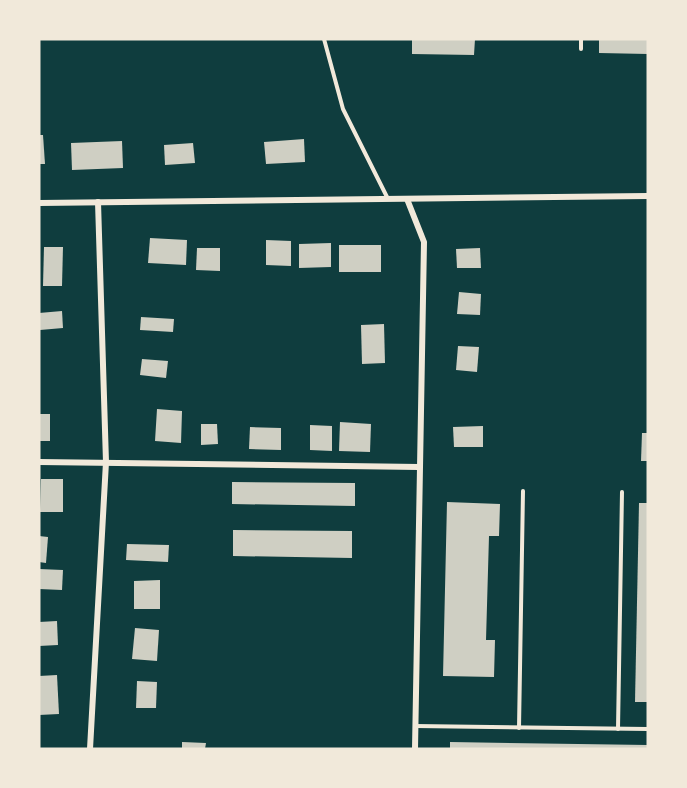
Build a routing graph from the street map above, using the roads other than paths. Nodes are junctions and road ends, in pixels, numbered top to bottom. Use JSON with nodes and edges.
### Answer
{"nodes":[{"id":1,"x":324,"y":39,"type":"edge"},
{"id":2,"x":581,"y":39,"type":"edge"},
{"id":3,"x":581,"y":49,"type":"dead end"},
{"id":4,"x":648,"y":196,"type":"edge"},
{"id":5,"x":388,"y":199,"type":"junction"},
{"id":6,"x":407,"y":199,"type":"junction"},
{"id":7,"x":39,"y":202,"type":"edge"},
{"id":8,"x":98,"y":202,"type":"junction"},
{"id":9,"x":39,"y":462,"type":"edge"},
{"id":10,"x":106,"y":462,"type":"junction"},
{"id":11,"x":419,"y":467,"type":"junction"},
{"id":12,"x":523,"y":491,"type":"dead end"},
{"id":13,"x":622,"y":492,"type":"dead end"},
{"id":14,"x":414,"y":726,"type":"junction"},
{"id":15,"x":519,"y":728,"type":"junction"},
{"id":16,"x":618,"y":729,"type":"junction"},
{"id":17,"x":648,"y":729,"type":"edge"},
{"id":18,"x":90,"y":749,"type":"edge"},
{"id":19,"x":414,"y":749,"type":"edge"}],
"edges":[{"from":1,"to":5,"type":"lane"},
{"from":2,"to":3,"type":"lane"},
{"from":4,"to":6,"type":"street"},
{"from":5,"to":6,"type":"street"},
{"from":5,"to":8,"type":"street"},
{"from":6,"to":11,"type":"street"},
{"from":7,"to":8,"type":"street"},
{"from":8,"to":10,"type":"street"},
{"from":9,"to":10,"type":"street"},
{"from":10,"to":11,"type":"street"},
{"from":10,"to":18,"type":"street"},
{"from":11,"to":14,"type":"street"},
{"from":12,"to":15,"type":"lane"},
{"from":13,"to":16,"type":"lane"},
{"from":14,"to":15,"type":"lane"},
{"from":14,"to":19,"type":"street"},
{"from":15,"to":16,"type":"lane"},
{"from":16,"to":17,"type":"lane"}]}
